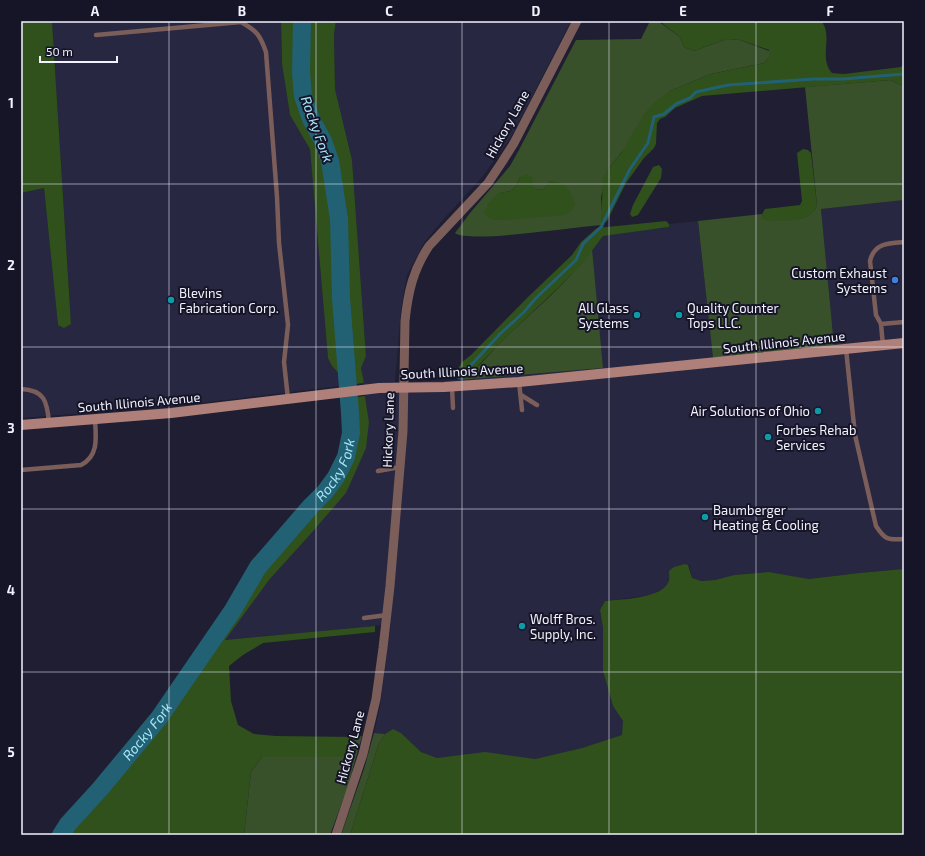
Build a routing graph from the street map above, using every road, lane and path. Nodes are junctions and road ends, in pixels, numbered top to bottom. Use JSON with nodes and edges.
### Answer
{"nodes":[{"id":1,"x":577,"y":21,"type":"edge"},
{"id":2,"x":96,"y":35,"type":"dead end"},
{"id":3,"x":904,"y":242,"type":"edge"},
{"id":4,"x":904,"y":322,"type":"edge"},
{"id":5,"x":881,"y":324,"type":"junction"},
{"id":6,"x":904,"y":343,"type":"edge"},
{"id":7,"x":883,"y":346,"type":"junction"},
{"id":8,"x":846,"y":349,"type":"junction"},
{"id":9,"x":519,"y":382,"type":"junction"},
{"id":10,"x":452,"y":387,"type":"junction"},
{"id":11,"x":403,"y":388,"type":"junction"},
{"id":12,"x":21,"y":389,"type":"edge"},
{"id":13,"x":521,"y":395,"type":"junction"},
{"id":14,"x":288,"y":399,"type":"junction"},
{"id":15,"x":538,"y":404,"type":"dead end"},
{"id":16,"x":453,"y":408,"type":"dead end"},
{"id":17,"x":522,"y":410,"type":"dead end"},
{"id":18,"x":95,"y":419,"type":"junction"},
{"id":19,"x":49,"y":422,"type":"junction"},
{"id":20,"x":21,"y":425,"type":"edge"},
{"id":21,"x":400,"y":468,"type":"junction"},
{"id":22,"x":21,"y":470,"type":"edge"},
{"id":23,"x":378,"y":471,"type":"dead end"},
{"id":24,"x":904,"y":539,"type":"edge"},
{"id":25,"x":387,"y":615,"type":"junction"},
{"id":26,"x":364,"y":618,"type":"dead end"},
{"id":27,"x":336,"y":835,"type":"edge"}],
"edges":[{"from":1,"to":11,"type":"street","name":"Hickory Lane"},
{"from":2,"to":14,"type":"lane"},
{"from":3,"to":5,"type":"lane"},
{"from":4,"to":5,"type":"lane"},
{"from":5,"to":7,"type":"lane"},
{"from":6,"to":7,"type":"main road","name":"South Illinois Avenue"},
{"from":7,"to":8,"type":"main road","name":"South Illinois Avenue"},
{"from":8,"to":9,"type":"main road","name":"South Illinois Avenue"},
{"from":8,"to":24,"type":"lane"},
{"from":9,"to":10,"type":"main road","name":"South Illinois Avenue"},
{"from":9,"to":13,"type":"lane"},
{"from":10,"to":11,"type":"main road","name":"South Illinois Avenue"},
{"from":10,"to":16,"type":"lane"},
{"from":11,"to":14,"type":"main road","name":"South Illinois Avenue"},
{"from":11,"to":21,"type":"street","name":"Hickory Lane"},
{"from":12,"to":19,"type":"lane"},
{"from":13,"to":15,"type":"lane"},
{"from":13,"to":17,"type":"lane"},
{"from":14,"to":18,"type":"main road","name":"South Illinois Avenue"},
{"from":18,"to":19,"type":"main road","name":"South Illinois Avenue"},
{"from":18,"to":22,"type":"lane"},
{"from":19,"to":20,"type":"main road","name":"South Illinois Avenue"},
{"from":21,"to":23,"type":"lane"},
{"from":21,"to":25,"type":"street","name":"Hickory Lane"},
{"from":25,"to":26,"type":"lane"},
{"from":25,"to":27,"type":"street","name":"Hickory Lane"}]}
